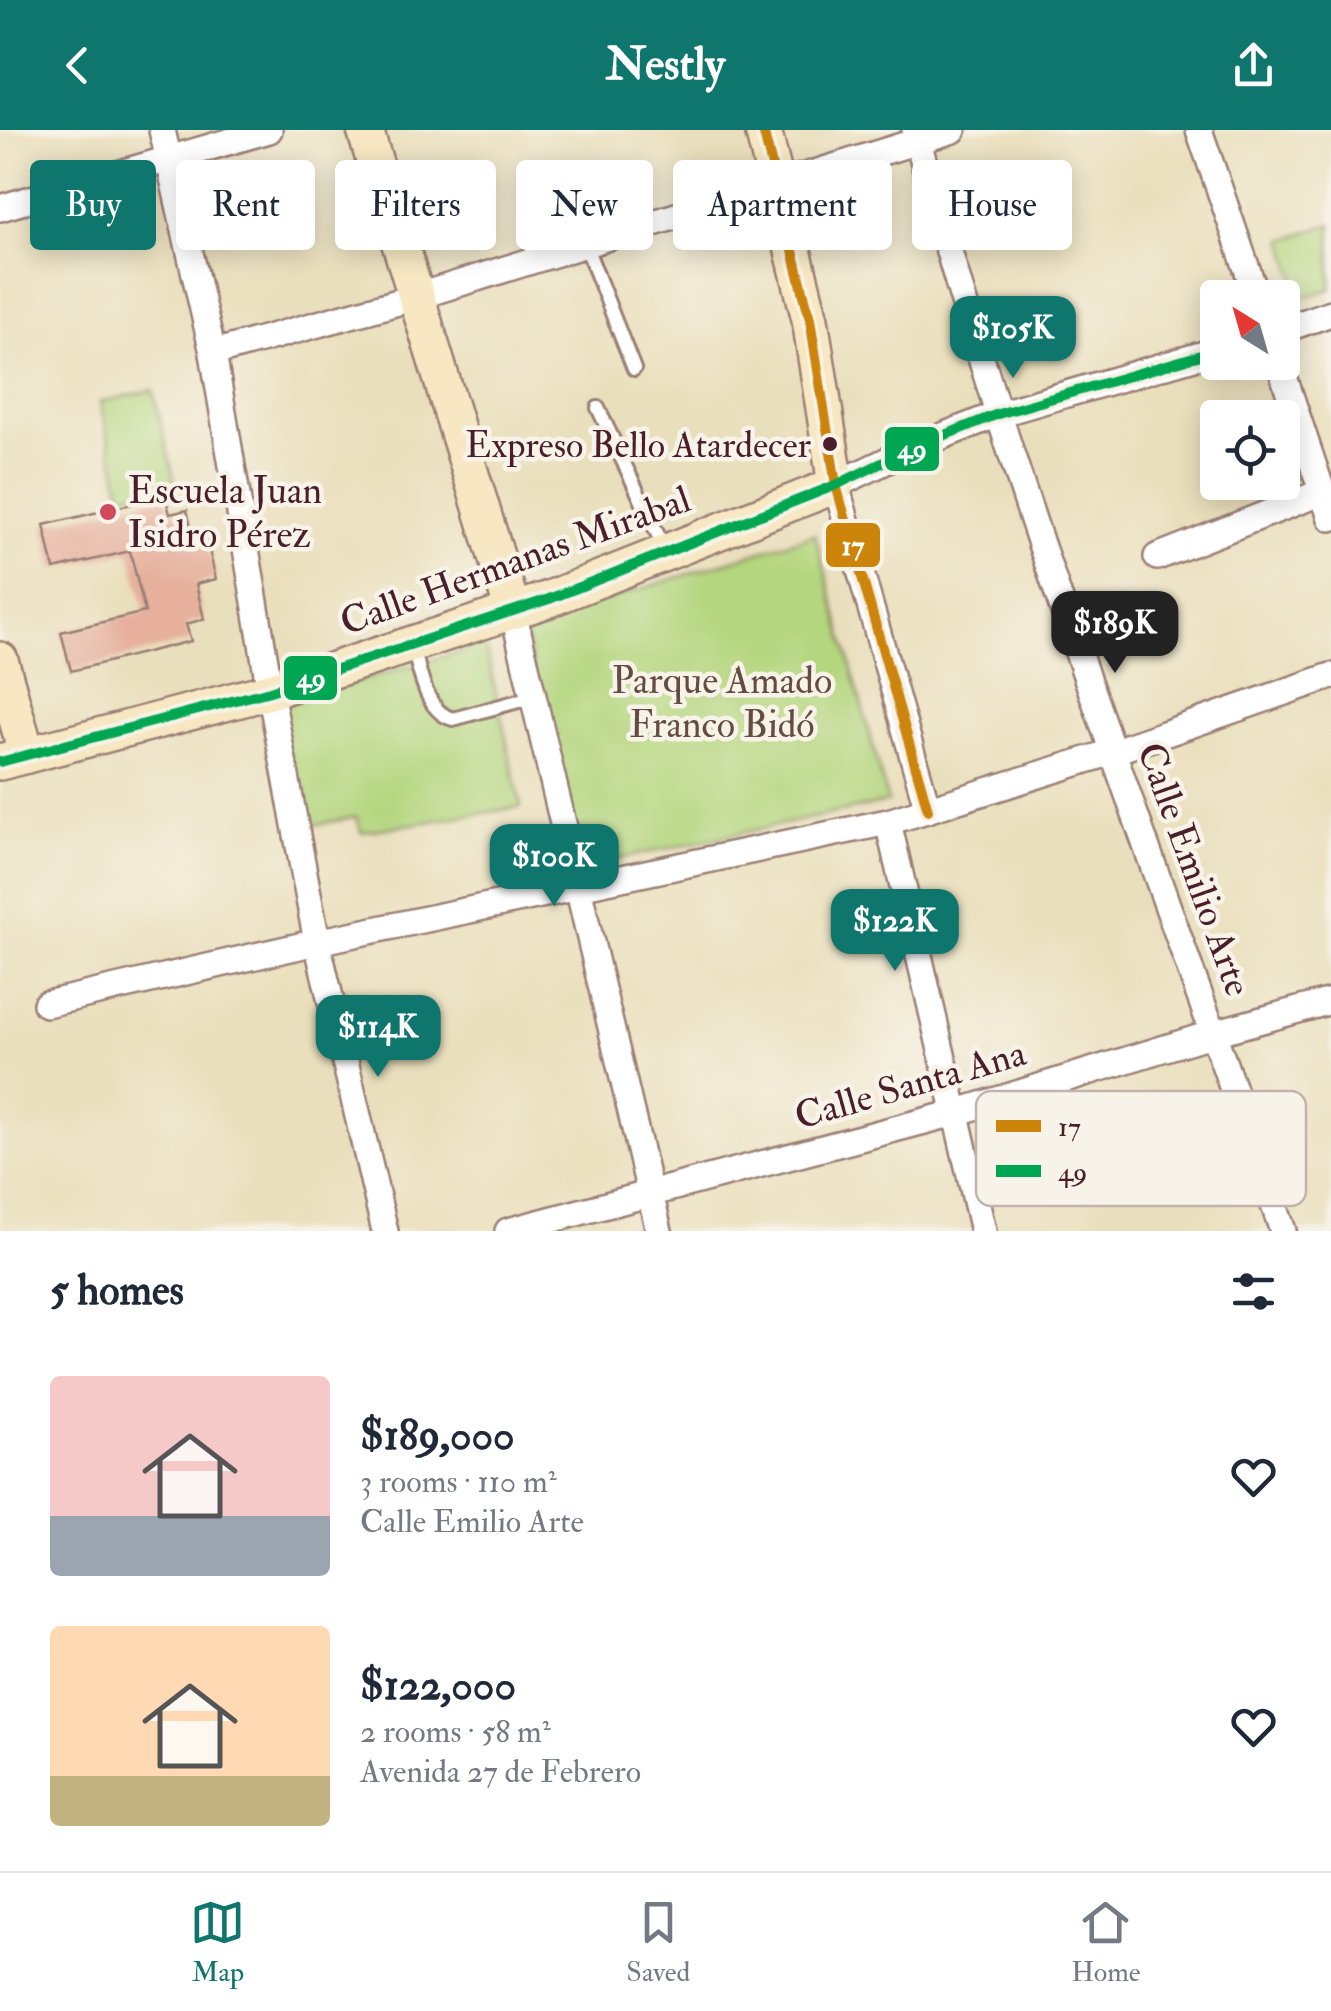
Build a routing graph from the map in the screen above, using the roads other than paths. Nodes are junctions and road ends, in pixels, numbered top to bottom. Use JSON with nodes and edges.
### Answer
{"nodes":[{"id":1,"x":162,"y":130,"type":"edge"},
{"id":2,"x":270,"y":130,"type":"edge"},
{"id":3,"x":365,"y":130,"type":"edge"},
{"id":4,"x":763,"y":130,"type":"edge"},
{"id":5,"x":952,"y":130,"type":"edge"},
{"id":6,"x":1199,"y":130,"type":"edge"},
{"id":7,"x":916,"y":135,"type":"edge"},
{"id":8,"x":170,"y":159,"type":"junction"},
{"id":9,"x":771,"y":160,"type":"edge"},
{"id":10,"x":845,"y":160,"type":"edge"},
{"id":11,"x":0,"y":208,"type":"edge"},
{"id":12,"x":566,"y":250,"type":"edge"},
{"id":13,"x":587,"y":250,"type":"edge"},
{"id":14,"x":793,"y":250,"type":"edge"},
{"id":15,"x":1251,"y":280,"type":"edge"},
{"id":16,"x":416,"y":297,"type":"junction"},
{"id":17,"x":1331,"y":314,"type":"edge"},
{"id":18,"x":1300,"y":324,"type":"edge"},
{"id":19,"x":212,"y":353,"type":"junction"},
{"id":20,"x":1200,"y":355,"type":"edge"},
{"id":21,"x":634,"y":368,"type":"dead end"},
{"id":22,"x":1285,"y":380,"type":"edge"},
{"id":23,"x":598,"y":408,"type":"dead end"},
{"id":24,"x":998,"y":414,"type":"junction"},
{"id":25,"x":836,"y":485,"type":"junction"},
{"id":26,"x":1322,"y":492,"type":"junction"},
{"id":27,"x":1331,"y":518,"type":"edge"},
{"id":28,"x":666,"y":552,"type":"junction"},
{"id":29,"x":1157,"y":557,"type":"dead end"},
{"id":30,"x":514,"y":611,"type":"junction"},
{"id":31,"x":412,"y":644,"type":"junction"},
{"id":32,"x":0,"y":660,"type":"edge"},
{"id":33,"x":1331,"y":676,"type":"edge"},
{"id":34,"x":270,"y":691,"type":"junction"},
{"id":35,"x":533,"y":696,"type":"junction"},
{"id":36,"x":1112,"y":752,"type":"junction"},
{"id":37,"x":14,"y":758,"type":"edge"},
{"id":38,"x":928,"y":810,"type":"junction"},
{"id":39,"x":888,"y":822,"type":"junction"},
{"id":40,"x":578,"y":890,"type":"junction"},
{"id":41,"x":317,"y":942,"type":"junction"},
{"id":42,"x":1331,"y":1001,"type":"edge"},
{"id":43,"x":46,"y":1004,"type":"dead end"},
{"id":44,"x":1214,"y":1033,"type":"junction"},
{"id":45,"x":1026,"y":1091,"type":"edge"},
{"id":46,"x":1234,"y":1091,"type":"edge"},
{"id":47,"x":976,"y":1107,"type":"edge"},
{"id":48,"x":955,"y":1113,"type":"junction"},
{"id":49,"x":651,"y":1195,"type":"junction"},
{"id":50,"x":976,"y":1198,"type":"edge"},
{"id":51,"x":978,"y":1206,"type":"edge"},
{"id":52,"x":1274,"y":1206,"type":"edge"},
{"id":53,"x":385,"y":1231,"type":"edge"},
{"id":54,"x":508,"y":1231,"type":"edge"},
{"id":55,"x":659,"y":1231,"type":"edge"},
{"id":56,"x":984,"y":1231,"type":"edge"},
{"id":57,"x":1283,"y":1231,"type":"edge"}],
"edges":[{"from":1,"to":8,"type":"street"},
{"from":2,"to":8,"type":"street"},
{"from":3,"to":16,"type":"main road"},
{"from":4,"to":9,"type":"main road"},
{"from":5,"to":7,"type":"street"},
{"from":6,"to":15,"type":"street"},
{"from":7,"to":10,"type":"street"},
{"from":7,"to":24,"type":"street","name":"Calle Emilio Arte"},
{"from":8,"to":11,"type":"street"},
{"from":8,"to":19,"type":"street"},
{"from":12,"to":16,"type":"street"},
{"from":13,"to":21,"type":"lane"},
{"from":14,"to":25,"type":"main road"},
{"from":16,"to":19,"type":"street"},
{"from":16,"to":30,"type":"main road"},
{"from":17,"to":18,"type":"street"},
{"from":19,"to":34,"type":"street"},
{"from":20,"to":24,"type":"street","name":"Calle Hermanas Mirabal"},
{"from":22,"to":26,"type":"street"},
{"from":23,"to":28,"type":"lane"},
{"from":24,"to":25,"type":"street","name":"Calle Hermanas Mirabal"},
{"from":24,"to":36,"type":"street","name":"Calle Emilio Arte"},
{"from":25,"to":28,"type":"main road","name":"Calle Hermanas Mirabal"},
{"from":25,"to":38,"type":"street"},
{"from":26,"to":27,"type":"street"},
{"from":26,"to":29,"type":"street"},
{"from":28,"to":30,"type":"main road","name":"Calle Hermanas Mirabal"},
{"from":30,"to":31,"type":"main road","name":"Calle Hermanas Mirabal"},
{"from":30,"to":35,"type":"street"},
{"from":31,"to":34,"type":"main road","name":"Calle Hermanas Mirabal"},
{"from":31,"to":35,"type":"lane"},
{"from":32,"to":37,"type":"main road"},
{"from":33,"to":36,"type":"street"},
{"from":34,"to":37,"type":"main road","name":"Calle Hermanas Mirabal"},
{"from":34,"to":41,"type":"street"},
{"from":35,"to":40,"type":"street"},
{"from":36,"to":38,"type":"street"},
{"from":36,"to":44,"type":"street","name":"Calle Emilio Arte"},
{"from":38,"to":39,"type":"street"},
{"from":39,"to":40,"type":"street"},
{"from":39,"to":48,"type":"street"},
{"from":40,"to":41,"type":"street"},
{"from":40,"to":49,"type":"street"},
{"from":41,"to":43,"type":"street"},
{"from":41,"to":53,"type":"street"},
{"from":42,"to":44,"type":"street","name":"Calle Santa Ana"},
{"from":44,"to":45,"type":"street","name":"Calle Santa Ana"},
{"from":44,"to":46,"type":"street","name":"Calle Emilio Arte"},
{"from":47,"to":48,"type":"street","name":"Calle Santa Ana"},
{"from":48,"to":49,"type":"street","name":"Calle Santa Ana"},
{"from":48,"to":50,"type":"street"},
{"from":49,"to":54,"type":"street","name":"Calle Santa Ana"},
{"from":49,"to":55,"type":"street"},
{"from":51,"to":56,"type":"street"},
{"from":52,"to":57,"type":"street","name":"Calle Emilio Arte"}]}
